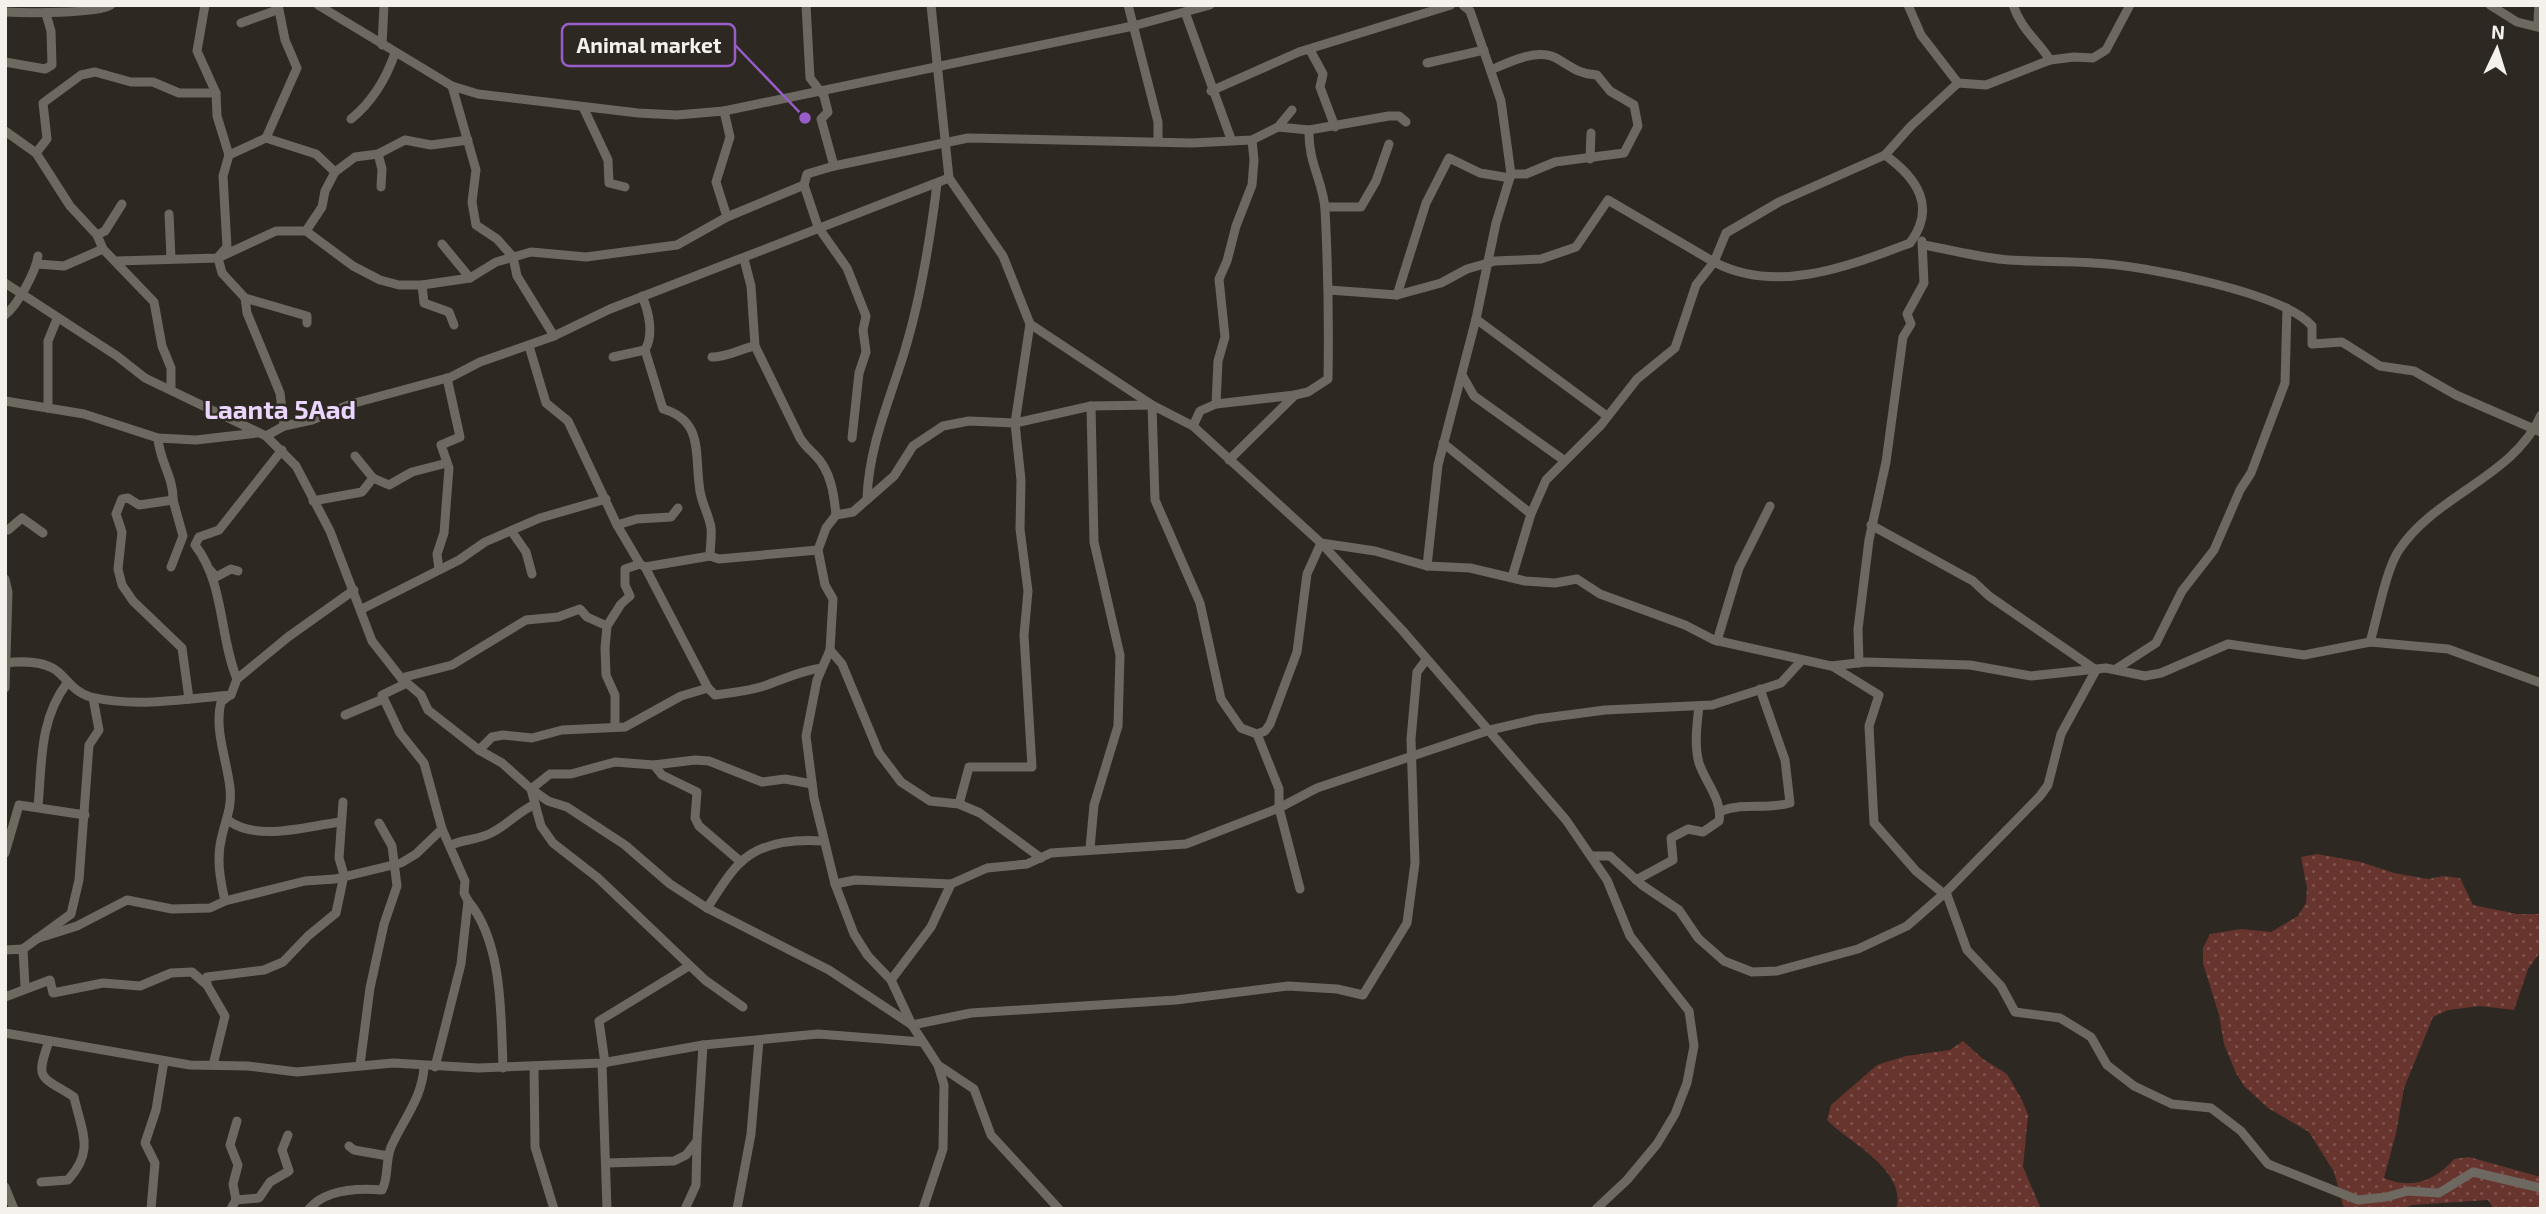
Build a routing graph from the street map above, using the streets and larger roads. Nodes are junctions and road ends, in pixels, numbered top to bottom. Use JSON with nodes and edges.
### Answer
{"nodes":[{"id":1,"x":111,"y":5,"type":"edge"},
{"id":2,"x":205,"y":5,"type":"edge"},
{"id":3,"x":318,"y":5,"type":"edge"},
{"id":4,"x":383,"y":5,"type":"edge"},
{"id":5,"x":806,"y":5,"type":"edge"},
{"id":6,"x":931,"y":5,"type":"edge"},
{"id":7,"x":1128,"y":5,"type":"edge"},
{"id":8,"x":1210,"y":5,"type":"edge"},
{"id":9,"x":1451,"y":5,"type":"edge"},
{"id":10,"x":1463,"y":5,"type":"edge"},
{"id":11,"x":1908,"y":5,"type":"edge"},
{"id":12,"x":2012,"y":5,"type":"edge"},
{"id":13,"x":2130,"y":5,"type":"edge"},
{"id":14,"x":2490,"y":5,"type":"edge"},
{"id":15,"x":2539,"y":5,"type":"edge"},
{"id":16,"x":277,"y":7,"type":"edge"},
{"id":17,"x":5,"y":12,"type":"edge"},
{"id":18,"x":1185,"y":12,"type":"junction"},
{"id":19,"x":47,"y":14,"type":"junction"},
{"id":20,"x":241,"y":23,"type":"dead end"},
{"id":21,"x":1133,"y":26,"type":"junction"},
{"id":22,"x":2541,"y":26,"type":"edge"},
{"id":23,"x":382,"y":45,"type":"junction"},
{"id":24,"x":1310,"y":50,"type":"junction"},
{"id":25,"x":1484,"y":50,"type":"junction"},
{"id":26,"x":395,"y":53,"type":"junction"},
{"id":27,"x":2050,"y":60,"type":"junction"},
{"id":28,"x":5,"y":62,"type":"edge"},
{"id":29,"x":1427,"y":63,"type":"dead end"},
{"id":30,"x":936,"y":65,"type":"junction"},
{"id":31,"x":1492,"y":69,"type":"junction"},
{"id":32,"x":1958,"y":83,"type":"junction"},
{"id":33,"x":452,"y":86,"type":"junction"},
{"id":34,"x":818,"y":89,"type":"junction"},
{"id":35,"x":1211,"y":91,"type":"junction"},
{"id":36,"x":216,"y":93,"type":"junction"},
{"id":37,"x":584,"y":109,"type":"junction"},
{"id":38,"x":1292,"y":110,"type":"dead end"},
{"id":39,"x":724,"y":111,"type":"junction"},
{"id":40,"x":351,"y":120,"type":"dead end"},
{"id":41,"x":1406,"y":122,"type":"dead end"},
{"id":42,"x":1279,"y":127,"type":"junction"},
{"id":43,"x":1335,"y":127,"type":"junction"},
{"id":44,"x":1309,"y":130,"type":"junction"},
{"id":45,"x":5,"y":131,"type":"edge"},
{"id":46,"x":1591,"y":133,"type":"dead end"},
{"id":47,"x":267,"y":138,"type":"junction"},
{"id":48,"x":468,"y":139,"type":"junction"},
{"id":49,"x":1231,"y":139,"type":"junction"},
{"id":50,"x":1252,"y":140,"type":"junction"},
{"id":51,"x":944,"y":141,"type":"junction"},
{"id":52,"x":1158,"y":141,"type":"junction"},
{"id":53,"x":1388,"y":144,"type":"dead end"},
{"id":54,"x":36,"y":153,"type":"junction"},
{"id":55,"x":378,"y":154,"type":"junction"},
{"id":56,"x":229,"y":155,"type":"junction"},
{"id":57,"x":1885,"y":156,"type":"junction"},
{"id":58,"x":1590,"y":159,"type":"junction"},
{"id":59,"x":834,"y":166,"type":"junction"},
{"id":60,"x":335,"y":172,"type":"junction"},
{"id":61,"x":1511,"y":176,"type":"junction"},
{"id":62,"x":949,"y":178,"type":"junction"},
{"id":63,"x":937,"y":184,"type":"junction"},
{"id":64,"x":804,"y":185,"type":"junction"},
{"id":65,"x":381,"y":187,"type":"dead end"},
{"id":66,"x":625,"y":187,"type":"dead end"},
{"id":67,"x":122,"y":204,"type":"dead end"},
{"id":68,"x":1325,"y":207,"type":"junction"},
{"id":69,"x":1924,"y":210,"type":"junction"},
{"id":70,"x":169,"y":214,"type":"dead end"},
{"id":71,"x":727,"y":217,"type":"junction"},
{"id":72,"x":818,"y":227,"type":"junction"},
{"id":73,"x":306,"y":230,"type":"junction"},
{"id":74,"x":97,"y":235,"type":"junction"},
{"id":75,"x":442,"y":244,"type":"dead end"},
{"id":76,"x":1924,"y":245,"type":"junction"},
{"id":77,"x":103,"y":249,"type":"junction"},
{"id":78,"x":513,"y":257,"type":"junction"},
{"id":79,"x":172,"y":258,"type":"junction"},
{"id":80,"x":218,"y":258,"type":"junction"},
{"id":81,"x":744,"y":259,"type":"junction"},
{"id":82,"x":117,"y":261,"type":"junction"},
{"id":83,"x":1714,"y":262,"type":"junction"},
{"id":84,"x":1487,"y":263,"type":"junction"},
{"id":85,"x":470,"y":278,"type":"junction"},
{"id":86,"x":5,"y":283,"type":"edge"},
{"id":87,"x":422,"y":285,"type":"junction"},
{"id":88,"x":1329,"y":290,"type":"junction"},
{"id":89,"x":21,"y":292,"type":"junction"},
{"id":90,"x":1396,"y":295,"type":"junction"},
{"id":91,"x":642,"y":296,"type":"junction"},
{"id":92,"x":245,"y":298,"type":"junction"},
{"id":93,"x":2287,"y":308,"type":"junction"},
{"id":94,"x":5,"y":315,"type":"edge"},
{"id":95,"x":57,"y":319,"type":"junction"},
{"id":96,"x":1476,"y":319,"type":"junction"},
{"id":97,"x":307,"y":323,"type":"dead end"},
{"id":98,"x":1030,"y":324,"type":"junction"},
{"id":99,"x":454,"y":325,"type":"dead end"},
{"id":100,"x":554,"y":336,"type":"junction"},
{"id":101,"x":529,"y":346,"type":"junction"},
{"id":102,"x":755,"y":346,"type":"junction"},
{"id":103,"x":645,"y":350,"type":"junction"},
{"id":104,"x":613,"y":356,"type":"dead end"},
{"id":105,"x":712,"y":357,"type":"dead end"},
{"id":106,"x":1462,"y":375,"type":"junction"},
{"id":107,"x":447,"y":378,"type":"junction"},
{"id":108,"x":171,"y":390,"type":"junction"},
{"id":109,"x":1295,"y":395,"type":"junction"},
{"id":110,"x":5,"y":401,"type":"edge"},
{"id":111,"x":1216,"y":404,"type":"junction"},
{"id":112,"x":1152,"y":405,"type":"junction"},
{"id":113,"x":1091,"y":406,"type":"junction"},
{"id":114,"x":48,"y":408,"type":"junction"},
{"id":115,"x":2541,"y":415,"type":"edge"},
{"id":116,"x":1607,"y":416,"type":"junction"},
{"id":117,"x":1015,"y":423,"type":"junction"},
{"id":118,"x":284,"y":426,"type":"junction"},
{"id":119,"x":1193,"y":426,"type":"junction"},
{"id":120,"x":2537,"y":431,"type":"edge"},
{"id":121,"x":261,"y":434,"type":"junction"},
{"id":122,"x":158,"y":438,"type":"junction"},
{"id":123,"x":852,"y":438,"type":"dead end"},
{"id":124,"x":1443,"y":443,"type":"junction"},
{"id":125,"x":282,"y":450,"type":"junction"},
{"id":126,"x":355,"y":456,"type":"dead end"},
{"id":127,"x":1229,"y":460,"type":"junction"},
{"id":128,"x":1564,"y":461,"type":"junction"},
{"id":129,"x":447,"y":463,"type":"junction"},
{"id":130,"x":373,"y":478,"type":"junction"},
{"id":131,"x":867,"y":498,"type":"junction"},
{"id":132,"x":606,"y":499,"type":"junction"},
{"id":133,"x":173,"y":500,"type":"junction"},
{"id":134,"x":313,"y":501,"type":"junction"},
{"id":135,"x":1770,"y":506,"type":"dead end"},
{"id":136,"x":678,"y":508,"type":"dead end"},
{"id":137,"x":1531,"y":514,"type":"junction"},
{"id":138,"x":836,"y":515,"type":"junction"},
{"id":139,"x":617,"y":525,"type":"junction"},
{"id":140,"x":1871,"y":525,"type":"junction"},
{"id":141,"x":6,"y":530,"type":"edge"},
{"id":142,"x":512,"y":531,"type":"junction"},
{"id":143,"x":43,"y":533,"type":"dead end"},
{"id":144,"x":183,"y":536,"type":"junction"},
{"id":145,"x":197,"y":542,"type":"junction"},
{"id":146,"x":1321,"y":543,"type":"junction"},
{"id":147,"x":818,"y":550,"type":"junction"},
{"id":148,"x":710,"y":556,"type":"junction"},
{"id":149,"x":642,"y":566,"type":"junction"},
{"id":150,"x":1427,"y":566,"type":"junction"},
{"id":151,"x":171,"y":567,"type":"dead end"},
{"id":152,"x":209,"y":569,"type":"junction"},
{"id":153,"x":439,"y":569,"type":"junction"},
{"id":154,"x":238,"y":571,"type":"dead end"},
{"id":155,"x":532,"y":573,"type":"dead end"},
{"id":156,"x":1512,"y":577,"type":"junction"},
{"id":157,"x":5,"y":579,"type":"edge"},
{"id":158,"x":354,"y":590,"type":"junction"},
{"id":159,"x":362,"y":609,"type":"junction"},
{"id":160,"x":607,"y":626,"type":"junction"},
{"id":161,"x":1717,"y":640,"type":"junction"},
{"id":162,"x":2370,"y":642,"type":"junction"},
{"id":163,"x":830,"y":650,"type":"junction"},
{"id":164,"x":1426,"y":660,"type":"junction"},
{"id":165,"x":1802,"y":660,"type":"junction"},
{"id":166,"x":6,"y":663,"type":"edge"},
{"id":167,"x":1859,"y":663,"type":"junction"},
{"id":168,"x":1831,"y":666,"type":"junction"},
{"id":169,"x":821,"y":668,"type":"junction"},
{"id":170,"x":2116,"y":669,"type":"junction"},
{"id":171,"x":2096,"y":670,"type":"junction"},
{"id":172,"x":237,"y":679,"type":"junction"},
{"id":173,"x":404,"y":681,"type":"junction"},
{"id":174,"x":67,"y":683,"type":"junction"},
{"id":175,"x":2541,"y":683,"type":"edge"},
{"id":176,"x":5,"y":688,"type":"edge"},
{"id":177,"x":708,"y":688,"type":"junction"},
{"id":178,"x":1760,"y":689,"type":"junction"},
{"id":179,"x":230,"y":695,"type":"junction"},
{"id":180,"x":93,"y":698,"type":"junction"},
{"id":181,"x":188,"y":699,"type":"junction"},
{"id":182,"x":383,"y":699,"type":"junction"},
{"id":183,"x":1699,"y":706,"type":"junction"},
{"id":184,"x":345,"y":715,"type":"dead end"},
{"id":185,"x":615,"y":726,"type":"junction"},
{"id":186,"x":1490,"y":730,"type":"junction"},
{"id":187,"x":1257,"y":734,"type":"junction"},
{"id":188,"x":479,"y":750,"type":"junction"},
{"id":189,"x":1410,"y":758,"type":"junction"},
{"id":190,"x":653,"y":765,"type":"junction"},
{"id":191,"x":812,"y":784,"type":"junction"},
{"id":192,"x":531,"y":789,"type":"junction"},
{"id":193,"x":343,"y":802,"type":"dead end"},
{"id":194,"x":535,"y":804,"type":"junction"},
{"id":195,"x":959,"y":804,"type":"junction"},
{"id":196,"x":38,"y":807,"type":"junction"},
{"id":197,"x":1279,"y":808,"type":"junction"},
{"id":198,"x":1721,"y":811,"type":"junction"},
{"id":199,"x":85,"y":815,"type":"junction"},
{"id":200,"x":229,"y":821,"type":"junction"},
{"id":201,"x":341,"y":822,"type":"junction"},
{"id":202,"x":379,"y":822,"type":"dead end"},
{"id":203,"x":442,"y":829,"type":"junction"},
{"id":204,"x":824,"y":841,"type":"junction"},
{"id":205,"x":451,"y":845,"type":"junction"},
{"id":206,"x":1090,"y":848,"type":"junction"},
{"id":207,"x":5,"y":853,"type":"edge"},
{"id":208,"x":1592,"y":856,"type":"junction"},
{"id":209,"x":1041,"y":858,"type":"junction"},
{"id":210,"x":741,"y":862,"type":"junction"},
{"id":211,"x":395,"y":864,"type":"junction"},
{"id":212,"x":344,"y":875,"type":"junction"},
{"id":213,"x":1636,"y":880,"type":"junction"},
{"id":214,"x":835,"y":884,"type":"junction"},
{"id":215,"x":951,"y":884,"type":"junction"},
{"id":216,"x":1300,"y":889,"type":"dead end"},
{"id":217,"x":1945,"y":893,"type":"junction"},
{"id":218,"x":225,"y":901,"type":"junction"},
{"id":219,"x":468,"y":901,"type":"junction"},
{"id":220,"x":707,"y":908,"type":"junction"},
{"id":221,"x":36,"y":939,"type":"junction"},
{"id":222,"x":23,"y":949,"type":"junction"},
{"id":223,"x":5,"y":950,"type":"edge"},
{"id":224,"x":690,"y":966,"type":"junction"},
{"id":225,"x":891,"y":980,"type":"junction"},
{"id":226,"x":207,"y":985,"type":"junction"},
{"id":227,"x":25,"y":987,"type":"junction"},
{"id":228,"x":5,"y":997,"type":"edge"},
{"id":229,"x":743,"y":1007,"type":"dead end"},
{"id":230,"x":912,"y":1026,"type":"junction"},
{"id":231,"x":5,"y":1034,"type":"edge"},
{"id":232,"x":759,"y":1040,"type":"junction"},
{"id":233,"x":49,"y":1041,"type":"junction"},
{"id":234,"x":922,"y":1042,"type":"junction"},
{"id":235,"x":703,"y":1045,"type":"junction"},
{"id":236,"x":164,"y":1061,"type":"junction"},
{"id":237,"x":603,"y":1063,"type":"junction"},
{"id":238,"x":213,"y":1065,"type":"junction"},
{"id":239,"x":360,"y":1065,"type":"junction"},
{"id":240,"x":937,"y":1065,"type":"junction"},
{"id":241,"x":424,"y":1066,"type":"junction"},
{"id":242,"x":435,"y":1066,"type":"junction"},
{"id":243,"x":534,"y":1066,"type":"junction"},
{"id":244,"x":503,"y":1068,"type":"junction"},
{"id":245,"x":237,"y":1121,"type":"dead end"},
{"id":246,"x":288,"y":1135,"type":"dead end"},
{"id":247,"x":697,"y":1141,"type":"junction"},
{"id":248,"x":349,"y":1146,"type":"dead end"},
{"id":249,"x":388,"y":1156,"type":"junction"},
{"id":250,"x":607,"y":1163,"type":"junction"},
{"id":251,"x":41,"y":1182,"type":"dead end"},
{"id":252,"x":5,"y":1187,"type":"edge"},
{"id":253,"x":2541,"y":1188,"type":"edge"},
{"id":254,"x":234,"y":1204,"type":"edge"},
{"id":255,"x":14,"y":1209,"type":"edge"},
{"id":256,"x":151,"y":1209,"type":"edge"},
{"id":257,"x":309,"y":1209,"type":"edge"},
{"id":258,"x":554,"y":1209,"type":"edge"},
{"id":259,"x":607,"y":1209,"type":"edge"},
{"id":260,"x":685,"y":1209,"type":"edge"},
{"id":261,"x":737,"y":1209,"type":"edge"},
{"id":262,"x":923,"y":1209,"type":"edge"},
{"id":263,"x":1059,"y":1209,"type":"edge"},
{"id":264,"x":1596,"y":1209,"type":"edge"}],
"edges":[{"from":1,"to":19,"type":"street"},
{"from":2,"to":36,"type":"street"},
{"from":3,"to":23,"type":"street"},
{"from":4,"to":23,"type":"street"},
{"from":5,"to":34,"type":"street"},
{"from":6,"to":30,"type":"street"},
{"from":7,"to":21,"type":"street"},
{"from":8,"to":18,"type":"street"},
{"from":9,"to":24,"type":"street"},
{"from":10,"to":25,"type":"street"},
{"from":11,"to":32,"type":"street"},
{"from":12,"to":27,"type":"street"},
{"from":13,"to":27,"type":"street"},
{"from":14,"to":22,"type":"street"},
{"from":15,"to":22,"type":"street"},
{"from":16,"to":20,"type":"street"},
{"from":16,"to":47,"type":"street"},
{"from":17,"to":19,"type":"street"},
{"from":18,"to":21,"type":"street"},
{"from":18,"to":35,"type":"street"},
{"from":19,"to":28,"type":"street"},
{"from":21,"to":30,"type":"street"},
{"from":21,"to":52,"type":"street"},
{"from":23,"to":26,"type":"street"},
{"from":24,"to":35,"type":"street"},
{"from":24,"to":43,"type":"street"},
{"from":25,"to":29,"type":"street"},
{"from":25,"to":31,"type":"street"},
{"from":26,"to":33,"type":"street"},
{"from":26,"to":40,"type":"street"},
{"from":27,"to":32,"type":"street"},
{"from":30,"to":34,"type":"street"},
{"from":30,"to":51,"type":"street"},
{"from":31,"to":58,"type":"street"},
{"from":31,"to":61,"type":"street"},
{"from":32,"to":57,"type":"street"},
{"from":33,"to":37,"type":"street"},
{"from":33,"to":48,"type":"street"},
{"from":34,"to":39,"type":"street"},
{"from":34,"to":59,"type":"street"},
{"from":35,"to":49,"type":"street"},
{"from":36,"to":54,"type":"street"},
{"from":36,"to":56,"type":"street"},
{"from":37,"to":39,"type":"street"},
{"from":37,"to":66,"type":"street"},
{"from":38,"to":42,"type":"street"},
{"from":39,"to":71,"type":"street"},
{"from":41,"to":43,"type":"street"},
{"from":42,"to":44,"type":"street"},
{"from":42,"to":50,"type":"street"},
{"from":43,"to":44,"type":"street"},
{"from":44,"to":68,"type":"street"},
{"from":45,"to":54,"type":"street"},
{"from":46,"to":58,"type":"street"},
{"from":47,"to":56,"type":"street"},
{"from":47,"to":60,"type":"street"},
{"from":48,"to":55,"type":"street"},
{"from":48,"to":78,"type":"street"},
{"from":49,"to":50,"type":"street"},
{"from":49,"to":52,"type":"street"},
{"from":50,"to":111,"type":"street"},
{"from":51,"to":52,"type":"street"},
{"from":51,"to":59,"type":"street"},
{"from":51,"to":62,"type":"street"},
{"from":53,"to":68,"type":"street"},
{"from":54,"to":74,"type":"street"},
{"from":55,"to":60,"type":"street"},
{"from":55,"to":65,"type":"street"},
{"from":56,"to":80,"type":"street"},
{"from":57,"to":69,"type":"street"},
{"from":57,"to":83,"type":"street"},
{"from":58,"to":61,"type":"street"},
{"from":59,"to":64,"type":"street"},
{"from":60,"to":73,"type":"street"},
{"from":61,"to":84,"type":"street"},
{"from":61,"to":90,"type":"street"},
{"from":62,"to":63,"type":"street"},
{"from":62,"to":98,"type":"street"},
{"from":63,"to":72,"type":"street"},
{"from":63,"to":131,"type":"street"},
{"from":64,"to":71,"type":"street"},
{"from":64,"to":72,"type":"street"},
{"from":67,"to":74,"type":"street"},
{"from":68,"to":88,"type":"street"},
{"from":69,"to":76,"type":"street"},
{"from":69,"to":83,"type":"street"},
{"from":70,"to":79,"type":"street"},
{"from":71,"to":78,"type":"street"},
{"from":72,"to":81,"type":"street"},
{"from":72,"to":123,"type":"street"},
{"from":73,"to":80,"type":"street"},
{"from":73,"to":87,"type":"street"},
{"from":74,"to":77,"type":"street"},
{"from":75,"to":85,"type":"street"},
{"from":76,"to":93,"type":"street"},
{"from":76,"to":140,"type":"street"},
{"from":77,"to":82,"type":"street"},
{"from":77,"to":89,"type":"street"},
{"from":78,"to":85,"type":"street"},
{"from":78,"to":100,"type":"street"},
{"from":79,"to":80,"type":"street"},
{"from":79,"to":82,"type":"street"},
{"from":80,"to":92,"type":"street"},
{"from":81,"to":91,"type":"street"},
{"from":81,"to":102,"type":"street"},
{"from":82,"to":108,"type":"street"},
{"from":83,"to":84,"type":"street"},
{"from":83,"to":116,"type":"street"},
{"from":84,"to":90,"type":"street"},
{"from":84,"to":96,"type":"street"},
{"from":85,"to":87,"type":"street"},
{"from":86,"to":89,"type":"street"},
{"from":87,"to":99,"type":"street"},
{"from":88,"to":90,"type":"street"},
{"from":88,"to":109,"type":"street"},
{"from":89,"to":94,"type":"street"},
{"from":89,"to":95,"type":"street"},
{"from":91,"to":100,"type":"street"},
{"from":91,"to":103,"type":"street"},
{"from":92,"to":97,"type":"street"},
{"from":92,"to":118,"type":"street"},
{"from":93,"to":120,"type":"street"},
{"from":93,"to":170,"type":"street"},
{"from":95,"to":108,"type":"street"},
{"from":95,"to":114,"type":"street"},
{"from":96,"to":106,"type":"street"},
{"from":96,"to":116,"type":"street"},
{"from":98,"to":112,"type":"street"},
{"from":98,"to":117,"type":"street"},
{"from":100,"to":101,"type":"street"},
{"from":101,"to":107,"type":"street"},
{"from":101,"to":132,"type":"street"},
{"from":102,"to":105,"type":"street"},
{"from":102,"to":138,"type":"street"},
{"from":103,"to":104,"type":"street"},
{"from":103,"to":148,"type":"street"},
{"from":106,"to":124,"type":"street"},
{"from":106,"to":128,"type":"street"},
{"from":107,"to":118,"type":"street"},
{"from":107,"to":129,"type":"street"},
{"from":108,"to":121,"type":"street"},
{"from":109,"to":111,"type":"street"},
{"from":109,"to":127,"type":"street"},
{"from":110,"to":114,"type":"street"},
{"from":111,"to":119,"type":"street"},
{"from":112,"to":113,"type":"street"},
{"from":112,"to":119,"type":"street"},
{"from":112,"to":187,"type":"street"},
{"from":113,"to":117,"type":"street"},
{"from":113,"to":206,"type":"street"},
{"from":114,"to":122,"type":"street"},
{"from":115,"to":120,"type":"street"},
{"from":116,"to":128,"type":"street"},
{"from":117,"to":131,"type":"street"},
{"from":117,"to":195,"type":"street"},
{"from":118,"to":121,"type":"street"},
{"from":119,"to":127,"type":"street"},
{"from":120,"to":162,"type":"street"},
{"from":121,"to":122,"type":"street"},
{"from":121,"to":125,"type":"street"},
{"from":122,"to":133,"type":"street"},
{"from":124,"to":137,"type":"street"},
{"from":124,"to":150,"type":"street"},
{"from":125,"to":134,"type":"street"},
{"from":125,"to":145,"type":"street"},
{"from":126,"to":130,"type":"street"},
{"from":127,"to":146,"type":"street"},
{"from":128,"to":137,"type":"street"},
{"from":129,"to":130,"type":"street"},
{"from":129,"to":153,"type":"street"},
{"from":130,"to":134,"type":"street"},
{"from":131,"to":138,"type":"street"},
{"from":132,"to":139,"type":"street"},
{"from":132,"to":142,"type":"street"},
{"from":133,"to":144,"type":"street"},
{"from":133,"to":181,"type":"street"},
{"from":134,"to":158,"type":"street"},
{"from":135,"to":161,"type":"street"},
{"from":136,"to":139,"type":"street"},
{"from":137,"to":156,"type":"street"},
{"from":138,"to":147,"type":"street"},
{"from":139,"to":149,"type":"street"},
{"from":140,"to":167,"type":"street"},
{"from":140,"to":171,"type":"street"},
{"from":141,"to":143,"type":"street"},
{"from":142,"to":153,"type":"street"},
{"from":142,"to":155,"type":"street"},
{"from":144,"to":145,"type":"street"},
{"from":144,"to":151,"type":"street"},
{"from":145,"to":152,"type":"street"},
{"from":146,"to":150,"type":"street"},
{"from":146,"to":164,"type":"street"},
{"from":146,"to":187,"type":"street"},
{"from":147,"to":148,"type":"street"},
{"from":147,"to":163,"type":"street"},
{"from":148,"to":149,"type":"street"},
{"from":149,"to":160,"type":"street"},
{"from":149,"to":177,"type":"street"},
{"from":150,"to":156,"type":"street"},
{"from":152,"to":154,"type":"street"},
{"from":152,"to":172,"type":"street"},
{"from":153,"to":159,"type":"street"},
{"from":156,"to":161,"type":"street"},
{"from":157,"to":166,"type":"street"},
{"from":158,"to":159,"type":"street"},
{"from":158,"to":172,"type":"street"},
{"from":159,"to":173,"type":"street"},
{"from":160,"to":173,"type":"street"},
{"from":160,"to":185,"type":"street"},
{"from":161,"to":165,"type":"street"},
{"from":162,"to":170,"type":"street"},
{"from":162,"to":175,"type":"street"},
{"from":163,"to":169,"type":"street"},
{"from":163,"to":195,"type":"street"},
{"from":164,"to":186,"type":"street"},
{"from":164,"to":189,"type":"street"},
{"from":165,"to":168,"type":"street"},
{"from":165,"to":178,"type":"street"},
{"from":166,"to":174,"type":"street"},
{"from":166,"to":176,"type":"street"},
{"from":167,"to":168,"type":"street"},
{"from":167,"to":171,"type":"street"},
{"from":168,"to":217,"type":"street"},
{"from":169,"to":177,"type":"street"},
{"from":169,"to":191,"type":"street"},
{"from":170,"to":171,"type":"street"},
{"from":171,"to":217,"type":"street"},
{"from":172,"to":179,"type":"street"},
{"from":173,"to":182,"type":"street"},
{"from":173,"to":188,"type":"street"},
{"from":174,"to":180,"type":"street"},
{"from":174,"to":196,"type":"street"},
{"from":177,"to":185,"type":"street"},
{"from":178,"to":183,"type":"street"},
{"from":178,"to":198,"type":"street"},
{"from":179,"to":181,"type":"street"},
{"from":179,"to":200,"type":"street"},
{"from":180,"to":181,"type":"street"},
{"from":180,"to":199,"type":"street"},
{"from":182,"to":184,"type":"street"},
{"from":182,"to":203,"type":"street"},
{"from":183,"to":186,"type":"street"},
{"from":183,"to":198,"type":"street"},
{"from":185,"to":188,"type":"street"},
{"from":186,"to":189,"type":"street"},
{"from":186,"to":208,"type":"street"},
{"from":187,"to":197,"type":"street"},
{"from":188,"to":192,"type":"street"},
{"from":189,"to":197,"type":"street"},
{"from":189,"to":230,"type":"street"},
{"from":190,"to":191,"type":"street"},
{"from":190,"to":192,"type":"street"},
{"from":190,"to":210,"type":"street"},
{"from":191,"to":204,"type":"street"},
{"from":192,"to":194,"type":"street"},
{"from":192,"to":220,"type":"street"},
{"from":193,"to":201,"type":"street"},
{"from":194,"to":205,"type":"street"},
{"from":194,"to":224,"type":"street"},
{"from":195,"to":209,"type":"street"},
{"from":196,"to":199,"type":"street"},
{"from":196,"to":207,"type":"street"},
{"from":197,"to":206,"type":"street"},
{"from":197,"to":216,"type":"street"},
{"from":198,"to":213,"type":"street"},
{"from":199,"to":221,"type":"street"},
{"from":200,"to":201,"type":"street"},
{"from":200,"to":218,"type":"street"},
{"from":201,"to":212,"type":"street"},
{"from":202,"to":211,"type":"street"},
{"from":203,"to":205,"type":"street"},
{"from":203,"to":211,"type":"street"},
{"from":204,"to":210,"type":"street"},
{"from":204,"to":214,"type":"street"},
{"from":205,"to":219,"type":"street"},
{"from":206,"to":209,"type":"street"},
{"from":208,"to":213,"type":"street"},
{"from":208,"to":264,"type":"street"},
{"from":209,"to":215,"type":"street"},
{"from":210,"to":220,"type":"street"},
{"from":211,"to":212,"type":"street"},
{"from":211,"to":239,"type":"street"},
{"from":212,"to":218,"type":"street"},
{"from":212,"to":226,"type":"street"},
{"from":213,"to":217,"type":"street"},
{"from":214,"to":215,"type":"street"},
{"from":214,"to":225,"type":"street"},
{"from":215,"to":225,"type":"street"},
{"from":217,"to":253,"type":"street"},
{"from":218,"to":221,"type":"street"},
{"from":219,"to":242,"type":"street"},
{"from":219,"to":244,"type":"street"},
{"from":220,"to":230,"type":"street"},
{"from":221,"to":222,"type":"street"},
{"from":222,"to":223,"type":"street"},
{"from":222,"to":227,"type":"street"},
{"from":224,"to":229,"type":"street"},
{"from":224,"to":237,"type":"street"},
{"from":225,"to":230,"type":"street"},
{"from":226,"to":227,"type":"street"},
{"from":226,"to":238,"type":"street"},
{"from":227,"to":228,"type":"street"},
{"from":230,"to":234,"type":"street"},
{"from":231,"to":233,"type":"street"},
{"from":232,"to":234,"type":"street"},
{"from":232,"to":235,"type":"street"},
{"from":232,"to":261,"type":"street"},
{"from":233,"to":236,"type":"street"},
{"from":233,"to":251,"type":"street"},
{"from":234,"to":240,"type":"street"},
{"from":235,"to":237,"type":"street"},
{"from":235,"to":247,"type":"street"},
{"from":236,"to":238,"type":"street"},
{"from":236,"to":256,"type":"street"},
{"from":237,"to":243,"type":"street"},
{"from":237,"to":250,"type":"street"},
{"from":238,"to":239,"type":"street"},
{"from":239,"to":241,"type":"street"},
{"from":240,"to":262,"type":"street"},
{"from":240,"to":263,"type":"street"},
{"from":241,"to":242,"type":"street"},
{"from":241,"to":249,"type":"street"},
{"from":242,"to":244,"type":"street"},
{"from":243,"to":244,"type":"street"},
{"from":243,"to":258,"type":"street"},
{"from":245,"to":254,"type":"street"},
{"from":246,"to":254,"type":"street"},
{"from":247,"to":250,"type":"street"},
{"from":247,"to":260,"type":"street"},
{"from":248,"to":249,"type":"street"},
{"from":249,"to":257,"type":"street"},
{"from":250,"to":259,"type":"street"},
{"from":252,"to":255,"type":"street"}]}
